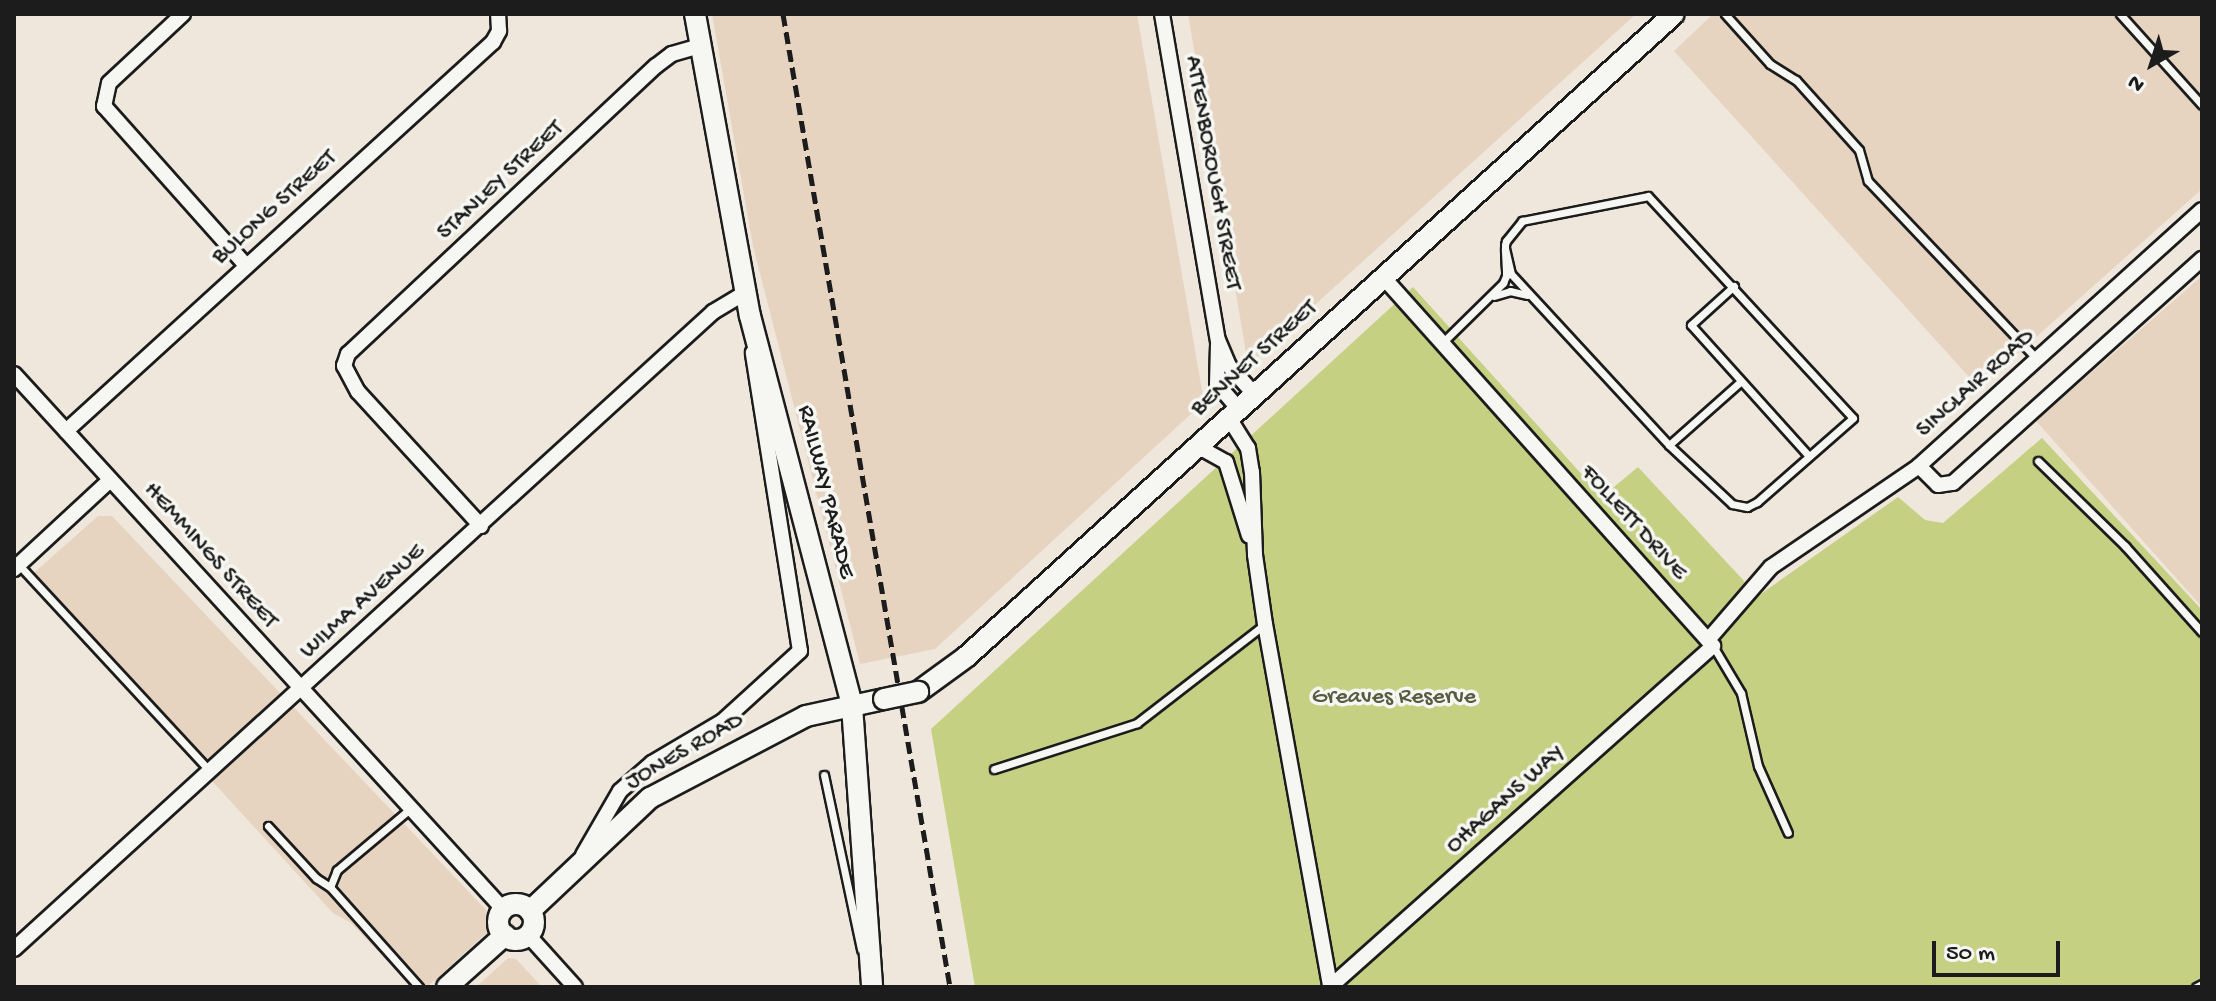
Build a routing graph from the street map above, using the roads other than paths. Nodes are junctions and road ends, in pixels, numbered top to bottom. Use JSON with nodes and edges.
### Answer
{"nodes":[{"id":1,"x":183,"y":14,"type":"edge"},
{"id":2,"x":498,"y":14,"type":"edge"},
{"id":3,"x":695,"y":14,"type":"edge"},
{"id":4,"x":1162,"y":14,"type":"edge"},
{"id":5,"x":1725,"y":14,"type":"edge"},
{"id":6,"x":2120,"y":14,"type":"edge"},
{"id":7,"x":1668,"y":16,"type":"edge"},
{"id":8,"x":700,"y":46,"type":"junction"},
{"id":9,"x":2202,"y":105,"type":"edge"},
{"id":10,"x":2202,"y":210,"type":"edge"},
{"id":11,"x":1505,"y":249,"type":"junction"},
{"id":12,"x":2202,"y":259,"type":"edge"},
{"id":13,"x":245,"y":264,"type":"junction"},
{"id":14,"x":1384,"y":278,"type":"junction"},
{"id":15,"x":1734,"y":286,"type":"junction"},
{"id":16,"x":745,"y":293,"type":"junction"},
{"id":17,"x":1489,"y":300,"type":"junction"},
{"id":18,"x":1535,"y":300,"type":"junction"},
{"id":19,"x":750,"y":316,"type":"junction"},
{"id":20,"x":1218,"y":340,"type":"junction"},
{"id":21,"x":1442,"y":343,"type":"junction"},
{"id":22,"x":2036,"y":358,"type":"junction"},
{"id":23,"x":14,"y":374,"type":"edge"},
{"id":24,"x":1741,"y":381,"type":"junction"},
{"id":25,"x":1255,"y":395,"type":"junction"},
{"id":26,"x":1234,"y":414,"type":"junction"},
{"id":27,"x":66,"y":431,"type":"junction"},
{"id":28,"x":1669,"y":445,"type":"junction"},
{"id":29,"x":1197,"y":446,"type":"junction"},
{"id":30,"x":1809,"y":456,"type":"junction"},
{"id":31,"x":2038,"y":461,"type":"dead end"},
{"id":32,"x":1919,"y":466,"type":"junction"},
{"id":33,"x":110,"y":480,"type":"junction"},
{"id":34,"x":481,"y":526,"type":"junction"},
{"id":35,"x":1255,"y":555,"type":"junction"},
{"id":36,"x":16,"y":567,"type":"edge"},
{"id":37,"x":1265,"y":624,"type":"junction"},
{"id":38,"x":2202,"y":632,"type":"edge"},
{"id":39,"x":1710,"y":643,"type":"junction"},
{"id":40,"x":301,"y":688,"type":"junction"},
{"id":41,"x":852,"y":706,"type":"junction"},
{"id":42,"x":994,"y":769,"type":"dead end"},
{"id":43,"x":211,"y":771,"type":"junction"},
{"id":44,"x":824,"y":775,"type":"dead end"},
{"id":45,"x":413,"y":807,"type":"junction"},
{"id":46,"x":268,"y":826,"type":"dead end"},
{"id":47,"x":1788,"y":833,"type":"dead end"},
{"id":48,"x":579,"y":862,"type":"junction"},
{"id":49,"x":330,"y":887,"type":"junction"},
{"id":50,"x":503,"y":909,"type":"junction"},
{"id":51,"x":530,"y":911,"type":"junction"},
{"id":52,"x":505,"y":935,"type":"junction"},
{"id":53,"x":528,"y":935,"type":"junction"},
{"id":54,"x":14,"y":949,"type":"edge"},
{"id":55,"x":2202,"y":984,"type":"edge"},
{"id":56,"x":419,"y":987,"type":"edge"},
{"id":57,"x":447,"y":987,"type":"edge"},
{"id":58,"x":575,"y":987,"type":"edge"},
{"id":59,"x":872,"y":987,"type":"edge"},
{"id":60,"x":1330,"y":987,"type":"edge"},
{"id":61,"x":2196,"y":987,"type":"edge"}],
"edges":[{"from":1,"to":13,"type":"street"},
{"from":2,"to":13,"type":"street","name":"BULONG STREET"},
{"from":3,"to":8,"type":"main road","name":"RAILWAY PARADE"},
{"from":4,"to":20,"type":"street","name":"ATTENBOROUGH STREET"},
{"from":5,"to":22,"type":"lane"},
{"from":6,"to":9,"type":"lane"},
{"from":7,"to":14,"type":"main road","name":"BENNET STREET"},
{"from":8,"to":16,"type":"main road","name":"RAILWAY PARADE"},
{"from":8,"to":34,"type":"street","name":"STANLEY STREET"},
{"from":10,"to":22,"type":"street","name":"SINCLAIR ROAD"},
{"from":11,"to":15,"type":"lane"},
{"from":11,"to":17,"type":"lane"},
{"from":11,"to":18,"type":"lane"},
{"from":12,"to":32,"type":"street","name":"SINCLAIR ROAD"},
{"from":13,"to":27,"type":"street","name":"BULONG STREET"},
{"from":14,"to":21,"type":"street","name":"FOLLETT DRIVE"},
{"from":14,"to":25,"type":"main road","name":"BENNET STREET"},
{"from":15,"to":24,"type":"lane"},
{"from":15,"to":30,"type":"lane"},
{"from":16,"to":19,"type":"main road","name":"RAILWAY PARADE"},
{"from":16,"to":34,"type":"street","name":"WILMA AVENUE"},
{"from":17,"to":18,"type":"lane"},
{"from":17,"to":21,"type":"lane"},
{"from":18,"to":28,"type":"lane"},
{"from":19,"to":41,"type":"main road","name":"RAILWAY PARADE"},
{"from":19,"to":48,"type":"street"},
{"from":20,"to":25,"type":"street","name":"ATTENBOROUGH STREET"},
{"from":20,"to":26,"type":"street","name":"ATTENBOROUGH STREET"},
{"from":21,"to":39,"type":"street","name":"FOLLETT DRIVE"},
{"from":22,"to":32,"type":"street","name":"SINCLAIR ROAD"},
{"from":23,"to":27,"type":"street","name":"HEMMINGS STREET"},
{"from":24,"to":28,"type":"lane"},
{"from":24,"to":30,"type":"lane"},
{"from":25,"to":26,"type":"main road","name":"BENNET STREET"},
{"from":26,"to":29,"type":"main road","name":"BENNET STREET"},
{"from":26,"to":35,"type":"street","name":"ATTENBOROUGH STREET"},
{"from":27,"to":33,"type":"street","name":"HEMMINGS STREET"},
{"from":28,"to":30,"type":"lane"},
{"from":29,"to":35,"type":"street","name":"ATTENBOROUGH STREET"},
{"from":29,"to":41,"type":"main road","name":"BENNET STREET","bridge":true},
{"from":31,"to":38,"type":"lane"},
{"from":32,"to":39,"type":"street","name":"OHAGANS WAY"},
{"from":33,"to":36,"type":"street"},
{"from":33,"to":40,"type":"street","name":"HEMMINGS STREET"},
{"from":34,"to":40,"type":"street","name":"WILMA AVENUE"},
{"from":35,"to":37,"type":"street","name":"ATTENBOROUGH STREET"},
{"from":36,"to":43,"type":"lane"},
{"from":37,"to":42,"type":"lane"},
{"from":37,"to":60,"type":"street","name":"ATTENBOROUGH STREET"},
{"from":39,"to":47,"type":"lane","name":"FOLLETT DRIVE"},
{"from":39,"to":60,"type":"street","name":"OHAGANS WAY"},
{"from":40,"to":43,"type":"street","name":"WILMA AVENUE"},
{"from":40,"to":45,"type":"street","name":"HEMMINGS STREET"},
{"from":41,"to":48,"type":"main road","name":"JONES ROAD"},
{"from":41,"to":59,"type":"main road","name":"RAILWAY PARADE"},
{"from":43,"to":54,"type":"street","name":"WILMA AVENUE"},
{"from":44,"to":59,"type":"lane"},
{"from":45,"to":49,"type":"lane"},
{"from":45,"to":50,"type":"street","name":"HEMMINGS STREET"},
{"from":46,"to":49,"type":"lane"},
{"from":48,"to":51,"type":"main road","name":"JONES ROAD"},
{"from":49,"to":56,"type":"lane"},
{"from":50,"to":51,"type":"main road"},
{"from":50,"to":52,"type":"main road"},
{"from":51,"to":53,"type":"main road"},
{"from":52,"to":53,"type":"main road"},
{"from":52,"to":57,"type":"main road"},
{"from":53,"to":58,"type":"street"},
{"from":55,"to":61,"type":"lane"}]}
